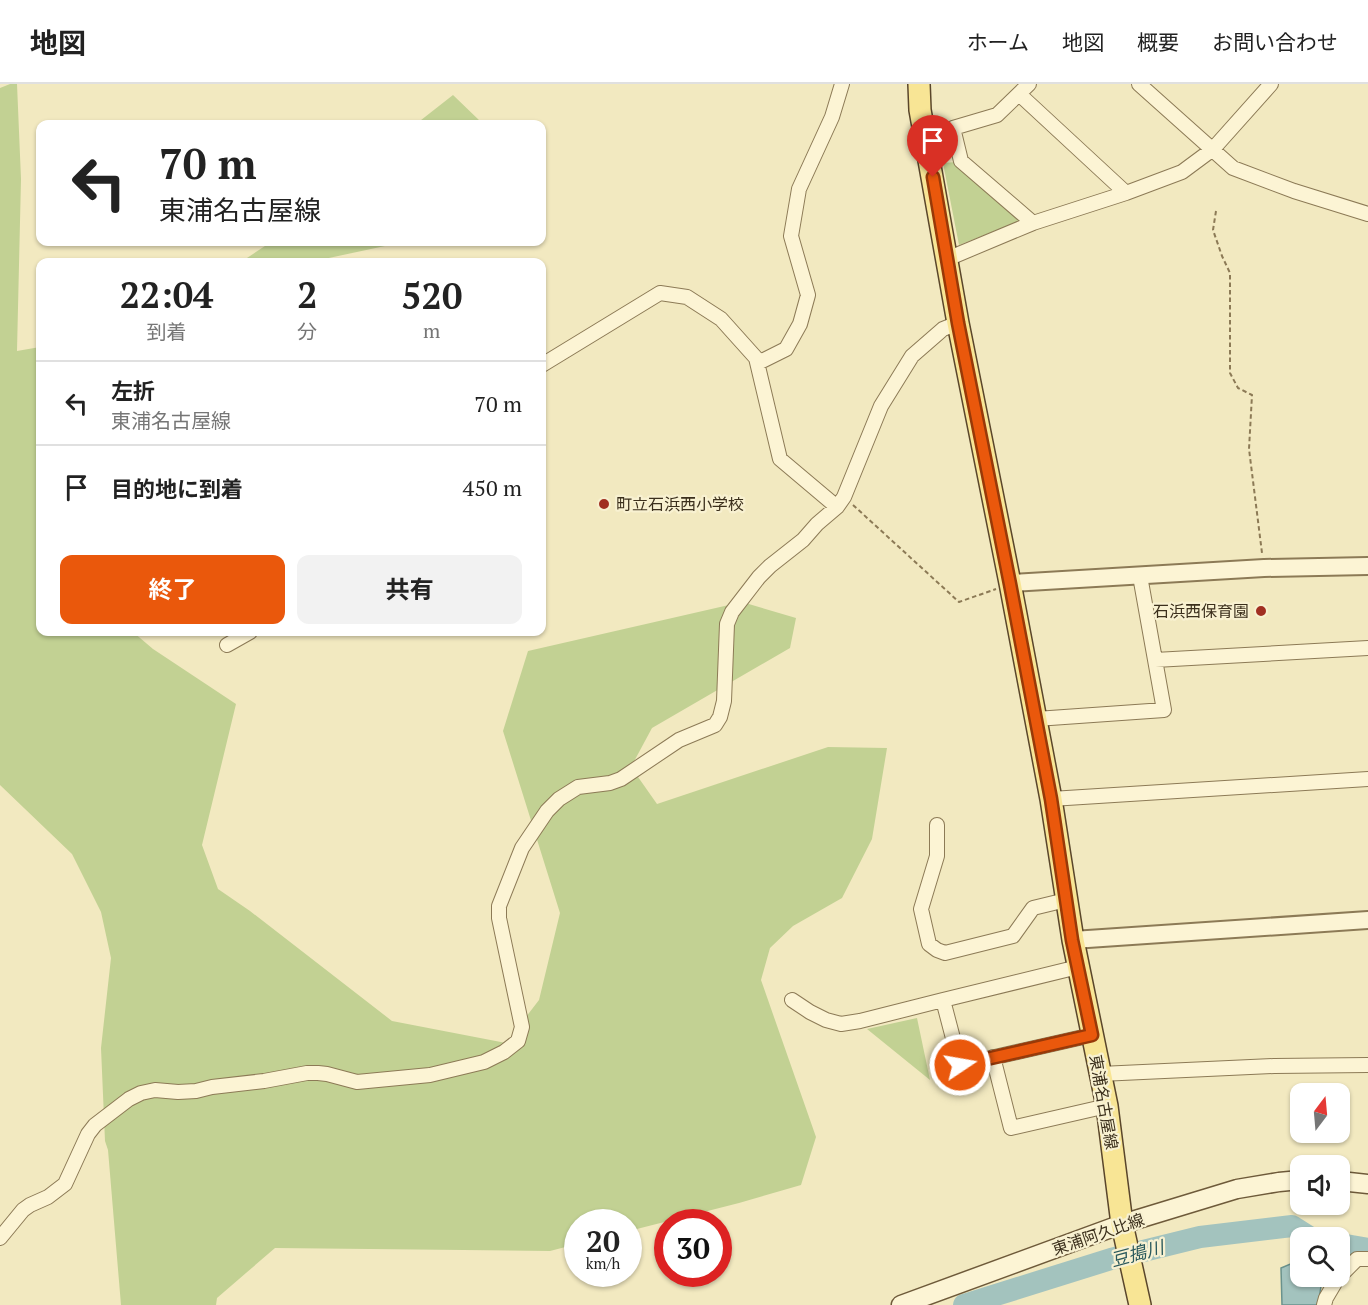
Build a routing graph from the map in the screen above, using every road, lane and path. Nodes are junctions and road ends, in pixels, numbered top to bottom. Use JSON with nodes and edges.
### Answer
{"nodes":[{"id":1,"x":842,"y":84,"type":"edge"},
{"id":2,"x":919,"y":84,"type":"edge"},
{"id":3,"x":1139,"y":84,"type":"edge"},
{"id":4,"x":1268,"y":85,"type":"edge"},
{"id":5,"x":1024,"y":89,"type":"edge"},
{"id":6,"x":1213,"y":149,"type":"junction"},
{"id":7,"x":1126,"y":193,"type":"junction"},
{"id":8,"x":1216,"y":211,"type":"dead end"},
{"id":9,"x":1368,"y":214,"type":"edge"},
{"id":10,"x":1033,"y":223,"type":"junction"},
{"id":11,"x":948,"y":258,"type":"junction"},
{"id":12,"x":958,"y":323,"type":"junction"},
{"id":13,"x":546,"y":363,"type":"edge"},
{"id":14,"x":758,"y":363,"type":"junction"},
{"id":15,"x":841,"y":502,"type":"junction"},
{"id":16,"x":1368,"y":566,"type":"edge"},
{"id":17,"x":1264,"y":568,"type":"junction"},
{"id":18,"x":1140,"y":576,"type":"junction"},
{"id":19,"x":1010,"y":584,"type":"junction"},
{"id":20,"x":243,"y":636,"type":"edge"},
{"id":21,"x":227,"y":645,"type":"dead end"},
{"id":22,"x":1368,"y":648,"type":"edge"},
{"id":23,"x":1155,"y":660,"type":"junction"},
{"id":24,"x":1036,"y":719,"type":"junction"},
{"id":25,"x":1368,"y":779,"type":"edge"},
{"id":26,"x":1051,"y":799,"type":"junction"},
{"id":27,"x":937,"y":825,"type":"dead end"},
{"id":28,"x":1066,"y":900,"type":"junction"},
{"id":29,"x":1368,"y":920,"type":"edge"},
{"id":30,"x":1072,"y":940,"type":"junction"},
{"id":31,"x":1078,"y":967,"type":"junction"},
{"id":32,"x":792,"y":1000,"type":"dead end"},
{"id":33,"x":943,"y":1000,"type":"junction"},
{"id":34,"x":1092,"y":1035,"type":"junction"},
{"id":35,"x":993,"y":1058,"type":"junction"},
{"id":36,"x":1368,"y":1065,"type":"edge"},
{"id":37,"x":1100,"y":1074,"type":"junction"},
{"id":38,"x":1107,"y":1106,"type":"junction"},
{"id":39,"x":1290,"y":1181,"type":"edge"},
{"id":40,"x":1350,"y":1182,"type":"edge"},
{"id":41,"x":1368,"y":1184,"type":"edge"},
{"id":42,"x":1122,"y":1224,"type":"junction"},
{"id":43,"x":0,"y":1238,"type":"edge"},
{"id":44,"x":1368,"y":1259,"type":"edge"},
{"id":45,"x":1350,"y":1265,"type":"edge"},
{"id":46,"x":1333,"y":1287,"type":"edge"},
{"id":47,"x":1138,"y":1295,"type":"edge"},
{"id":48,"x":900,"y":1305,"type":"edge"},
{"id":49,"x":1324,"y":1305,"type":"edge"}],
"edges":[{"from":1,"to":14,"type":"street"},
{"from":2,"to":11,"type":"main road","name":"東浦名古屋線"},
{"from":3,"to":6,"type":"street"},
{"from":4,"to":6,"type":"street"},
{"from":5,"to":7,"type":"street"},
{"from":5,"to":10,"type":"street"},
{"from":6,"to":7,"type":"street"},
{"from":6,"to":9,"type":"street"},
{"from":7,"to":10,"type":"street"},
{"from":8,"to":17,"type":"path"},
{"from":10,"to":11,"type":"street"},
{"from":11,"to":12,"type":"main road","name":"東浦名古屋線"},
{"from":12,"to":15,"type":"street"},
{"from":12,"to":19,"type":"main road","name":"東浦名古屋線"},
{"from":13,"to":14,"type":"street"},
{"from":14,"to":15,"type":"street"},
{"from":15,"to":19,"type":"path"},
{"from":15,"to":43,"type":"street"},
{"from":16,"to":17,"type":"street"},
{"from":17,"to":18,"type":"street"},
{"from":18,"to":19,"type":"street"},
{"from":18,"to":23,"type":"street"},
{"from":19,"to":24,"type":"main road","name":"東浦名古屋線"},
{"from":20,"to":21,"type":"street"},
{"from":22,"to":23,"type":"street"},
{"from":23,"to":24,"type":"street"},
{"from":24,"to":26,"type":"main road","name":"東浦名古屋線"},
{"from":25,"to":26,"type":"street"},
{"from":26,"to":28,"type":"main road","name":"東浦名古屋線"},
{"from":27,"to":28,"type":"street"},
{"from":28,"to":30,"type":"main road","name":"東浦名古屋線"},
{"from":29,"to":30,"type":"street"},
{"from":30,"to":31,"type":"main road","name":"東浦名古屋線"},
{"from":31,"to":33,"type":"street"},
{"from":31,"to":34,"type":"main road","name":"東浦名古屋線"},
{"from":32,"to":33,"type":"street"},
{"from":33,"to":35,"type":"street"},
{"from":34,"to":35,"type":"street"},
{"from":34,"to":37,"type":"main road","name":"東浦名古屋線"},
{"from":35,"to":38,"type":"street"},
{"from":36,"to":37,"type":"street"},
{"from":37,"to":38,"type":"main road","name":"東浦名古屋線"},
{"from":38,"to":42,"type":"main road","name":"東浦名古屋線"},
{"from":39,"to":42,"type":"main road","name":"東浦阿久比線"},
{"from":40,"to":41,"type":"main road"},
{"from":42,"to":47,"type":"main road","name":"東浦名古屋線"},
{"from":42,"to":48,"type":"main road","name":"東浦阿久比線"},
{"from":44,"to":45,"type":"street"},
{"from":46,"to":49,"type":"street"}]}
